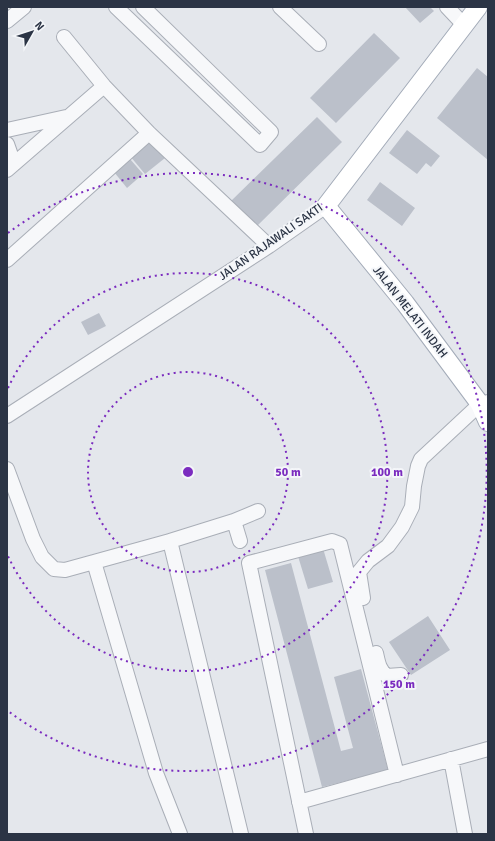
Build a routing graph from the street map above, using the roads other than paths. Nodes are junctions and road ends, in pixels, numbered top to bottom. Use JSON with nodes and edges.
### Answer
{"nodes":[{"id":1,"x":24,"y":7,"type":"edge"},
{"id":2,"x":116,"y":7,"type":"edge"},
{"id":3,"x":143,"y":7,"type":"edge"},
{"id":4,"x":280,"y":7,"type":"edge"},
{"id":5,"x":446,"y":7,"type":"edge"},
{"id":6,"x":478,"y":7,"type":"edge"},
{"id":7,"x":7,"y":21,"type":"edge"},
{"id":8,"x":464,"y":25,"type":"junction"},
{"id":9,"x":64,"y":37,"type":"dead end"},
{"id":10,"x":319,"y":44,"type":"dead end"},
{"id":11,"x":104,"y":86,"type":"junction"},
{"id":12,"x":69,"y":116,"type":"junction"},
{"id":13,"x":7,"y":130,"type":"edge"},
{"id":14,"x":148,"y":133,"type":"junction"},
{"id":15,"x":7,"y":144,"type":"edge"},
{"id":16,"x":11,"y":167,"type":"edge"},
{"id":17,"x":326,"y":206,"type":"junction"},
{"id":18,"x":269,"y":246,"type":"junction"},
{"id":19,"x":7,"y":260,"type":"edge"},
{"id":20,"x":484,"y":403,"type":"edge"},
{"id":21,"x":7,"y":416,"type":"edge"},
{"id":22,"x":488,"y":422,"type":"edge"},
{"id":23,"x":7,"y":469,"type":"edge"},
{"id":24,"x":258,"y":511,"type":"dead end"},
{"id":25,"x":234,"y":520,"type":"junction"},
{"id":26,"x":240,"y":540,"type":"dead end"},
{"id":27,"x":170,"y":541,"type":"junction"},
{"id":28,"x":94,"y":562,"type":"junction"},
{"id":29,"x":401,"y":675,"type":"dead end"},
{"id":30,"x":488,"y":749,"type":"edge"},
{"id":31,"x":451,"y":759,"type":"junction"},
{"id":32,"x":397,"y":775,"type":"junction"},
{"id":33,"x":298,"y":802,"type":"junction"},
{"id":34,"x":180,"y":834,"type":"edge"},
{"id":35,"x":241,"y":834,"type":"edge"},
{"id":36,"x":306,"y":834,"type":"edge"},
{"id":37,"x":465,"y":834,"type":"edge"}],
"edges":[{"from":1,"to":7,"type":"street"},
{"from":2,"to":3,"type":"street"},
{"from":4,"to":10,"type":"street"},
{"from":5,"to":8,"type":"street"},
{"from":6,"to":8,"type":"main road","name":"JALAN RAJAWALI SAKTI"},
{"from":8,"to":17,"type":"main road","name":"JALAN RAJAWALI SAKTI"},
{"from":9,"to":11,"type":"street"},
{"from":11,"to":12,"type":"street"},
{"from":11,"to":14,"type":"street"},
{"from":12,"to":13,"type":"street"},
{"from":12,"to":16,"type":"street"},
{"from":14,"to":18,"type":"street"},
{"from":14,"to":19,"type":"street"},
{"from":15,"to":16,"type":"street"},
{"from":17,"to":18,"type":"street","name":"JALAN RAJAWALI SAKTI"},
{"from":17,"to":20,"type":"main road","name":"JALAN MELATI INDAH"},
{"from":18,"to":21,"type":"street","name":"JALAN RAJAWALI SAKTI"},
{"from":20,"to":22,"type":"main road","name":"JALAN MELATI INDAH"},
{"from":20,"to":29,"type":"street"},
{"from":23,"to":28,"type":"street"},
{"from":24,"to":25,"type":"street"},
{"from":25,"to":26,"type":"street"},
{"from":25,"to":27,"type":"street"},
{"from":27,"to":28,"type":"street"},
{"from":27,"to":35,"type":"street"},
{"from":28,"to":34,"type":"street"},
{"from":30,"to":31,"type":"street"},
{"from":31,"to":32,"type":"street"},
{"from":31,"to":37,"type":"street"},
{"from":32,"to":33,"type":"street"},
{"from":32,"to":33,"type":"street"},
{"from":33,"to":36,"type":"street"}]}
